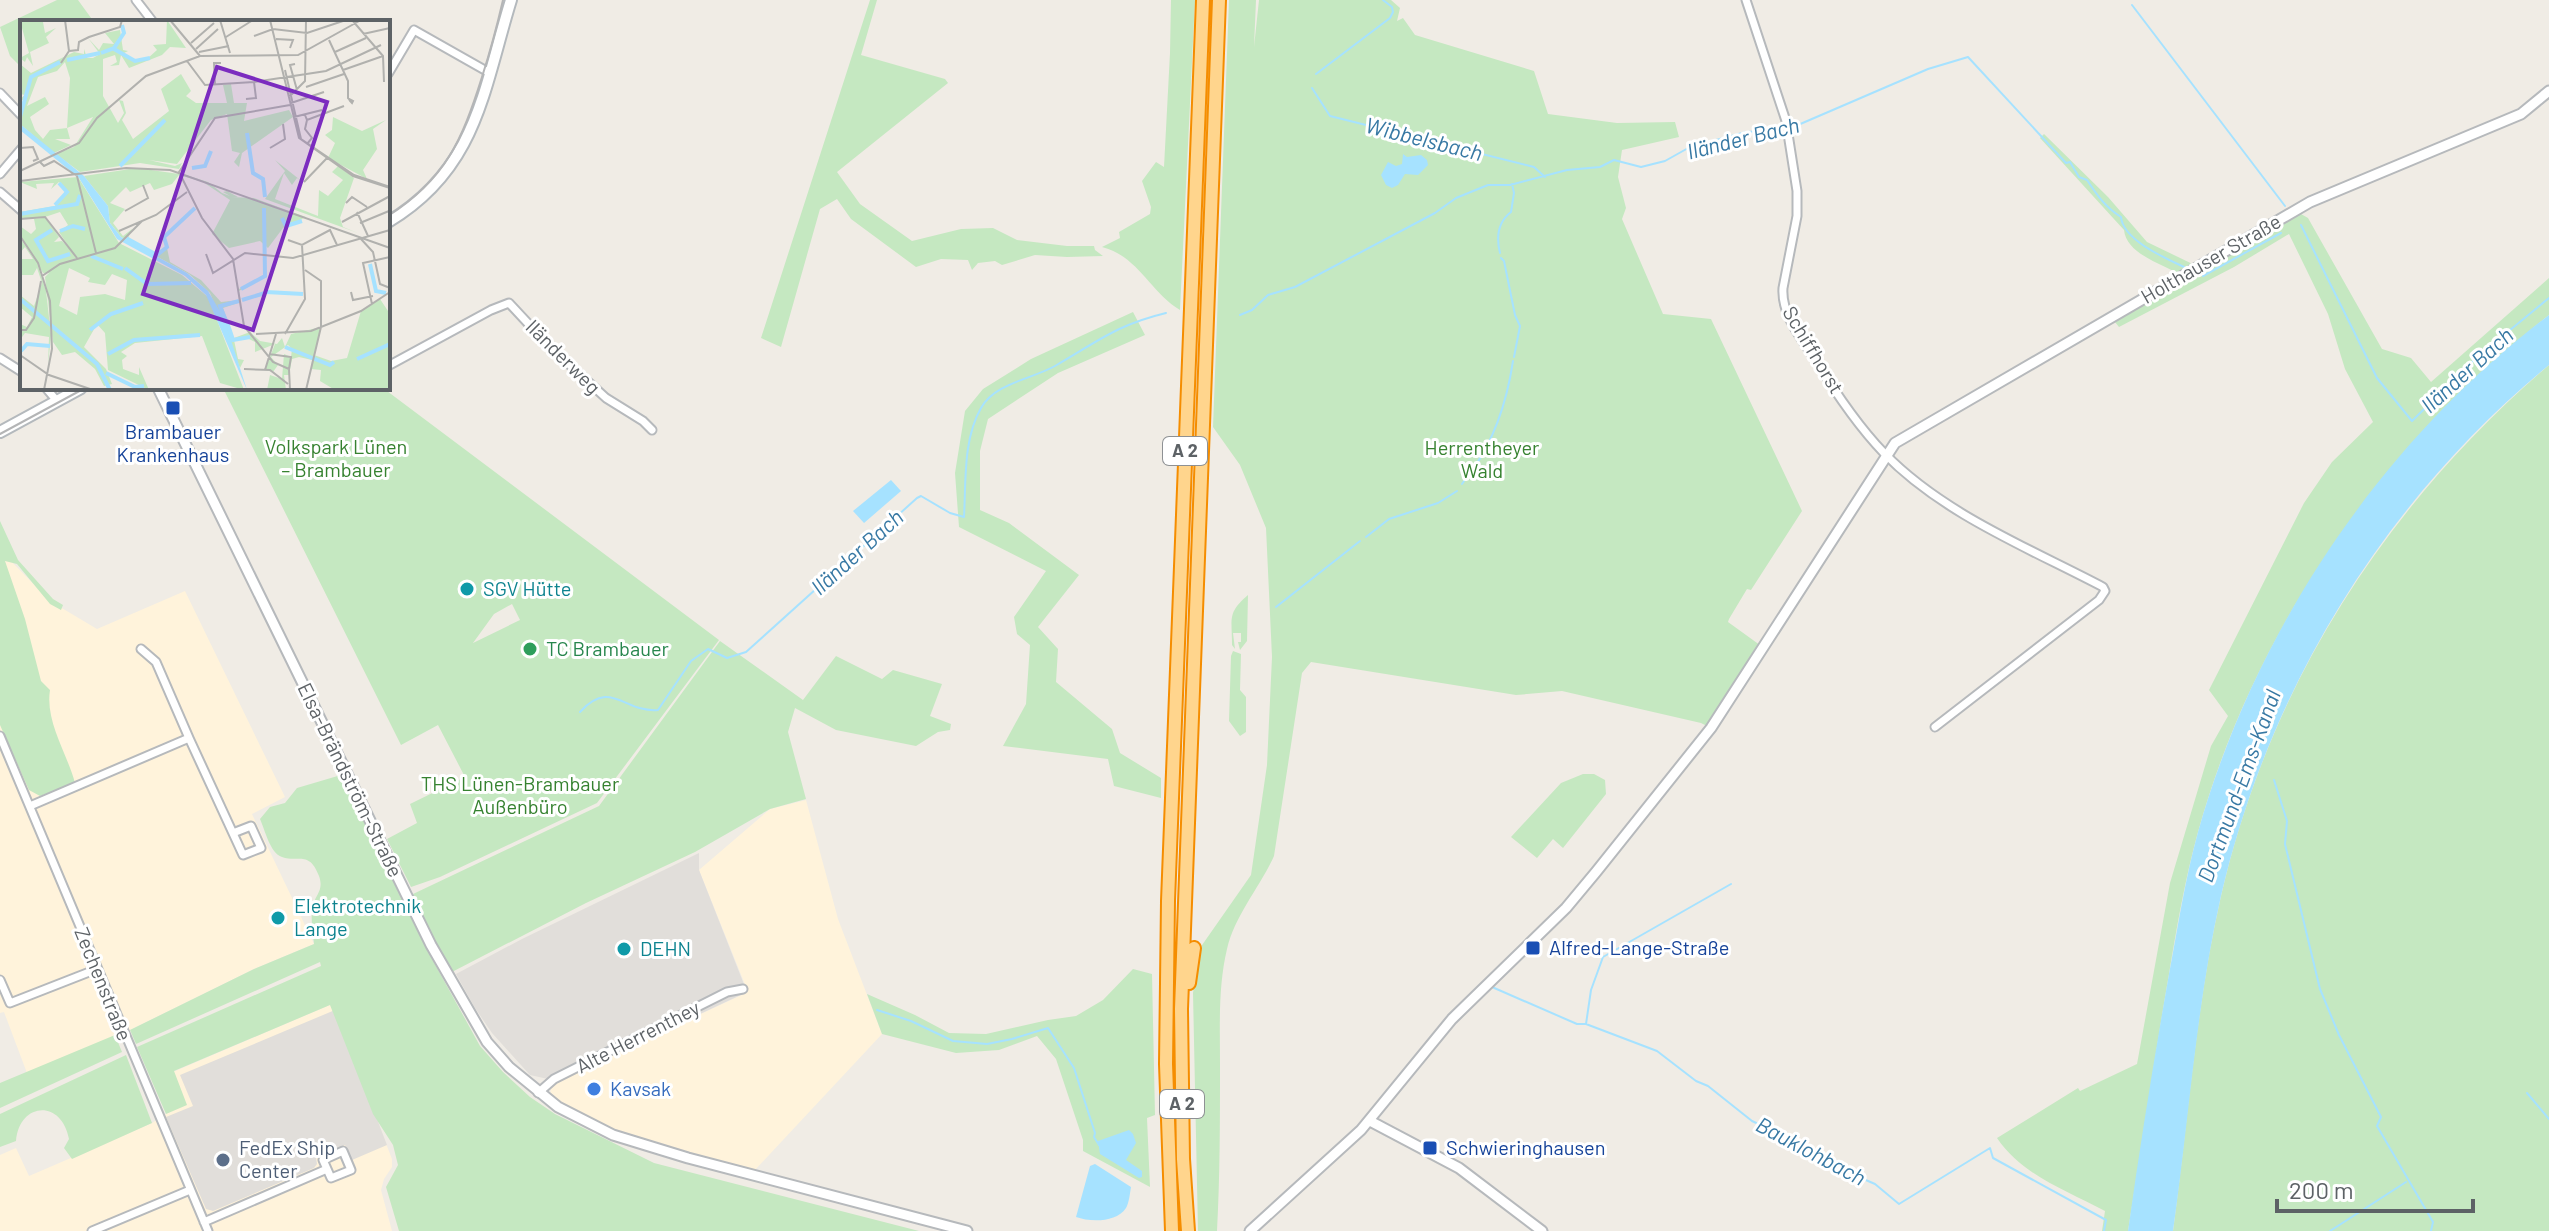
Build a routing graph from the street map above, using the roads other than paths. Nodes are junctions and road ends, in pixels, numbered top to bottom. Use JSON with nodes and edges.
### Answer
{"nodes":[{"id":1,"x":136,"y":0,"type":"edge"},
{"id":2,"x":511,"y":0,"type":"edge"},
{"id":3,"x":1203,"y":0,"type":"edge"},
{"id":4,"x":1219,"y":0,"type":"edge"},
{"id":5,"x":1746,"y":0,"type":"edge"},
{"id":6,"x":151,"y":20,"type":"edge"},
{"id":7,"x":390,"y":71,"type":"edge"},
{"id":8,"x":490,"y":73,"type":"junction"},
{"id":9,"x":2549,"y":91,"type":"edge"},
{"id":10,"x":0,"y":93,"type":"edge"},
{"id":11,"x":20,"y":114,"type":"edge"},
{"id":12,"x":20,"y":150,"type":"edge"},
{"id":13,"x":0,"y":174,"type":"edge"},
{"id":14,"x":0,"y":192,"type":"edge"},
{"id":15,"x":20,"y":209,"type":"edge"},
{"id":16,"x":390,"y":221,"type":"edge"},
{"id":17,"x":0,"y":358,"type":"edge"},
{"id":18,"x":390,"y":365,"type":"edge"},
{"id":19,"x":20,"y":371,"type":"edge"},
{"id":20,"x":48,"y":390,"type":"edge"},
{"id":21,"x":77,"y":390,"type":"edge"},
{"id":22,"x":159,"y":390,"type":"edge"},
{"id":23,"x":57,"y":401,"type":"junction"},
{"id":24,"x":1203,"y":401,"type":"junction"},
{"id":25,"x":1213,"y":427,"type":"dead end"},
{"id":26,"x":652,"y":430,"type":"dead end"},
{"id":27,"x":0,"y":432,"type":"edge"},
{"id":28,"x":1886,"y":454,"type":"junction"},
{"id":29,"x":141,"y":649,"type":"dead end"},
{"id":30,"x":1935,"y":727,"type":"dead end"},
{"id":31,"x":0,"y":736,"type":"edge"},
{"id":32,"x":189,"y":738,"type":"junction"},
{"id":33,"x":30,"y":806,"type":"junction"},
{"id":34,"x":233,"y":833,"type":"dead end"},
{"id":35,"x":1194,"y":948,"type":"dead end"},
{"id":36,"x":97,"y":969,"type":"junction"},
{"id":37,"x":0,"y":980,"type":"edge"},
{"id":38,"x":743,"y":989,"type":"dead end"},
{"id":39,"x":1181,"y":1009,"type":"junction"},
{"id":40,"x":538,"y":1093,"type":"junction"},
{"id":41,"x":1370,"y":1121,"type":"junction"},
{"id":42,"x":327,"y":1169,"type":"dead end"},
{"id":43,"x":190,"y":1190,"type":"junction"},
{"id":44,"x":204,"y":1222,"type":"junction"},
{"id":45,"x":92,"y":1231,"type":"edge"},
{"id":46,"x":208,"y":1231,"type":"edge"},
{"id":47,"x":967,"y":1231,"type":"edge"},
{"id":48,"x":1172,"y":1231,"type":"edge"},
{"id":49,"x":1188,"y":1231,"type":"edge"},
{"id":50,"x":1250,"y":1231,"type":"edge"},
{"id":51,"x":1542,"y":1231,"type":"edge"}],
"edges":[{"from":1,"to":6,"type":"street"},
{"from":2,"to":8,"type":"main road"},
{"from":3,"to":48,"type":"highway","number":"A 2"},
{"from":4,"to":24,"type":"highway","number":"A 2"},
{"from":5,"to":28,"type":"street","name":"Schiffhorst"},
{"from":7,"to":8,"type":"street"},
{"from":8,"to":16,"type":"main road"},
{"from":9,"to":28,"type":"street","name":"Holthauser Straße"},
{"from":10,"to":11,"type":"street"},
{"from":12,"to":13,"type":"street"},
{"from":14,"to":15,"type":"street"},
{"from":17,"to":19,"type":"street"},
{"from":18,"to":26,"type":"street","name":"Iländerweg"},
{"from":20,"to":23,"type":"street"},
{"from":21,"to":23,"type":"main road"},
{"from":22,"to":40,"type":"street","name":"Elsa-Brändström-Straße"},
{"from":23,"to":27,"type":"main road"},
{"from":24,"to":25,"type":"highway"},
{"from":24,"to":39,"type":"highway","number":"A 2"},
{"from":28,"to":30,"type":"street"},
{"from":28,"to":41,"type":"street"},
{"from":29,"to":32,"type":"street"},
{"from":31,"to":33,"type":"street","name":"Zechenstraße"},
{"from":32,"to":33,"type":"street"},
{"from":32,"to":34,"type":"street"},
{"from":33,"to":36,"type":"street","name":"Zechenstraße"},
{"from":35,"to":39,"type":"highway"},
{"from":36,"to":37,"type":"street"},
{"from":36,"to":43,"type":"street","name":"Zechenstraße"},
{"from":38,"to":40,"type":"street","name":"Alte Herrenthey"},
{"from":39,"to":49,"type":"highway","number":"A 2"},
{"from":40,"to":47,"type":"street","name":"Elsa-Brändström-Straße"},
{"from":41,"to":50,"type":"street"},
{"from":41,"to":51,"type":"street"},
{"from":42,"to":44,"type":"street"},
{"from":43,"to":44,"type":"street","name":"Zechenstraße"},
{"from":43,"to":45,"type":"street"},
{"from":44,"to":46,"type":"street","name":"Zechenstraße"}]}
